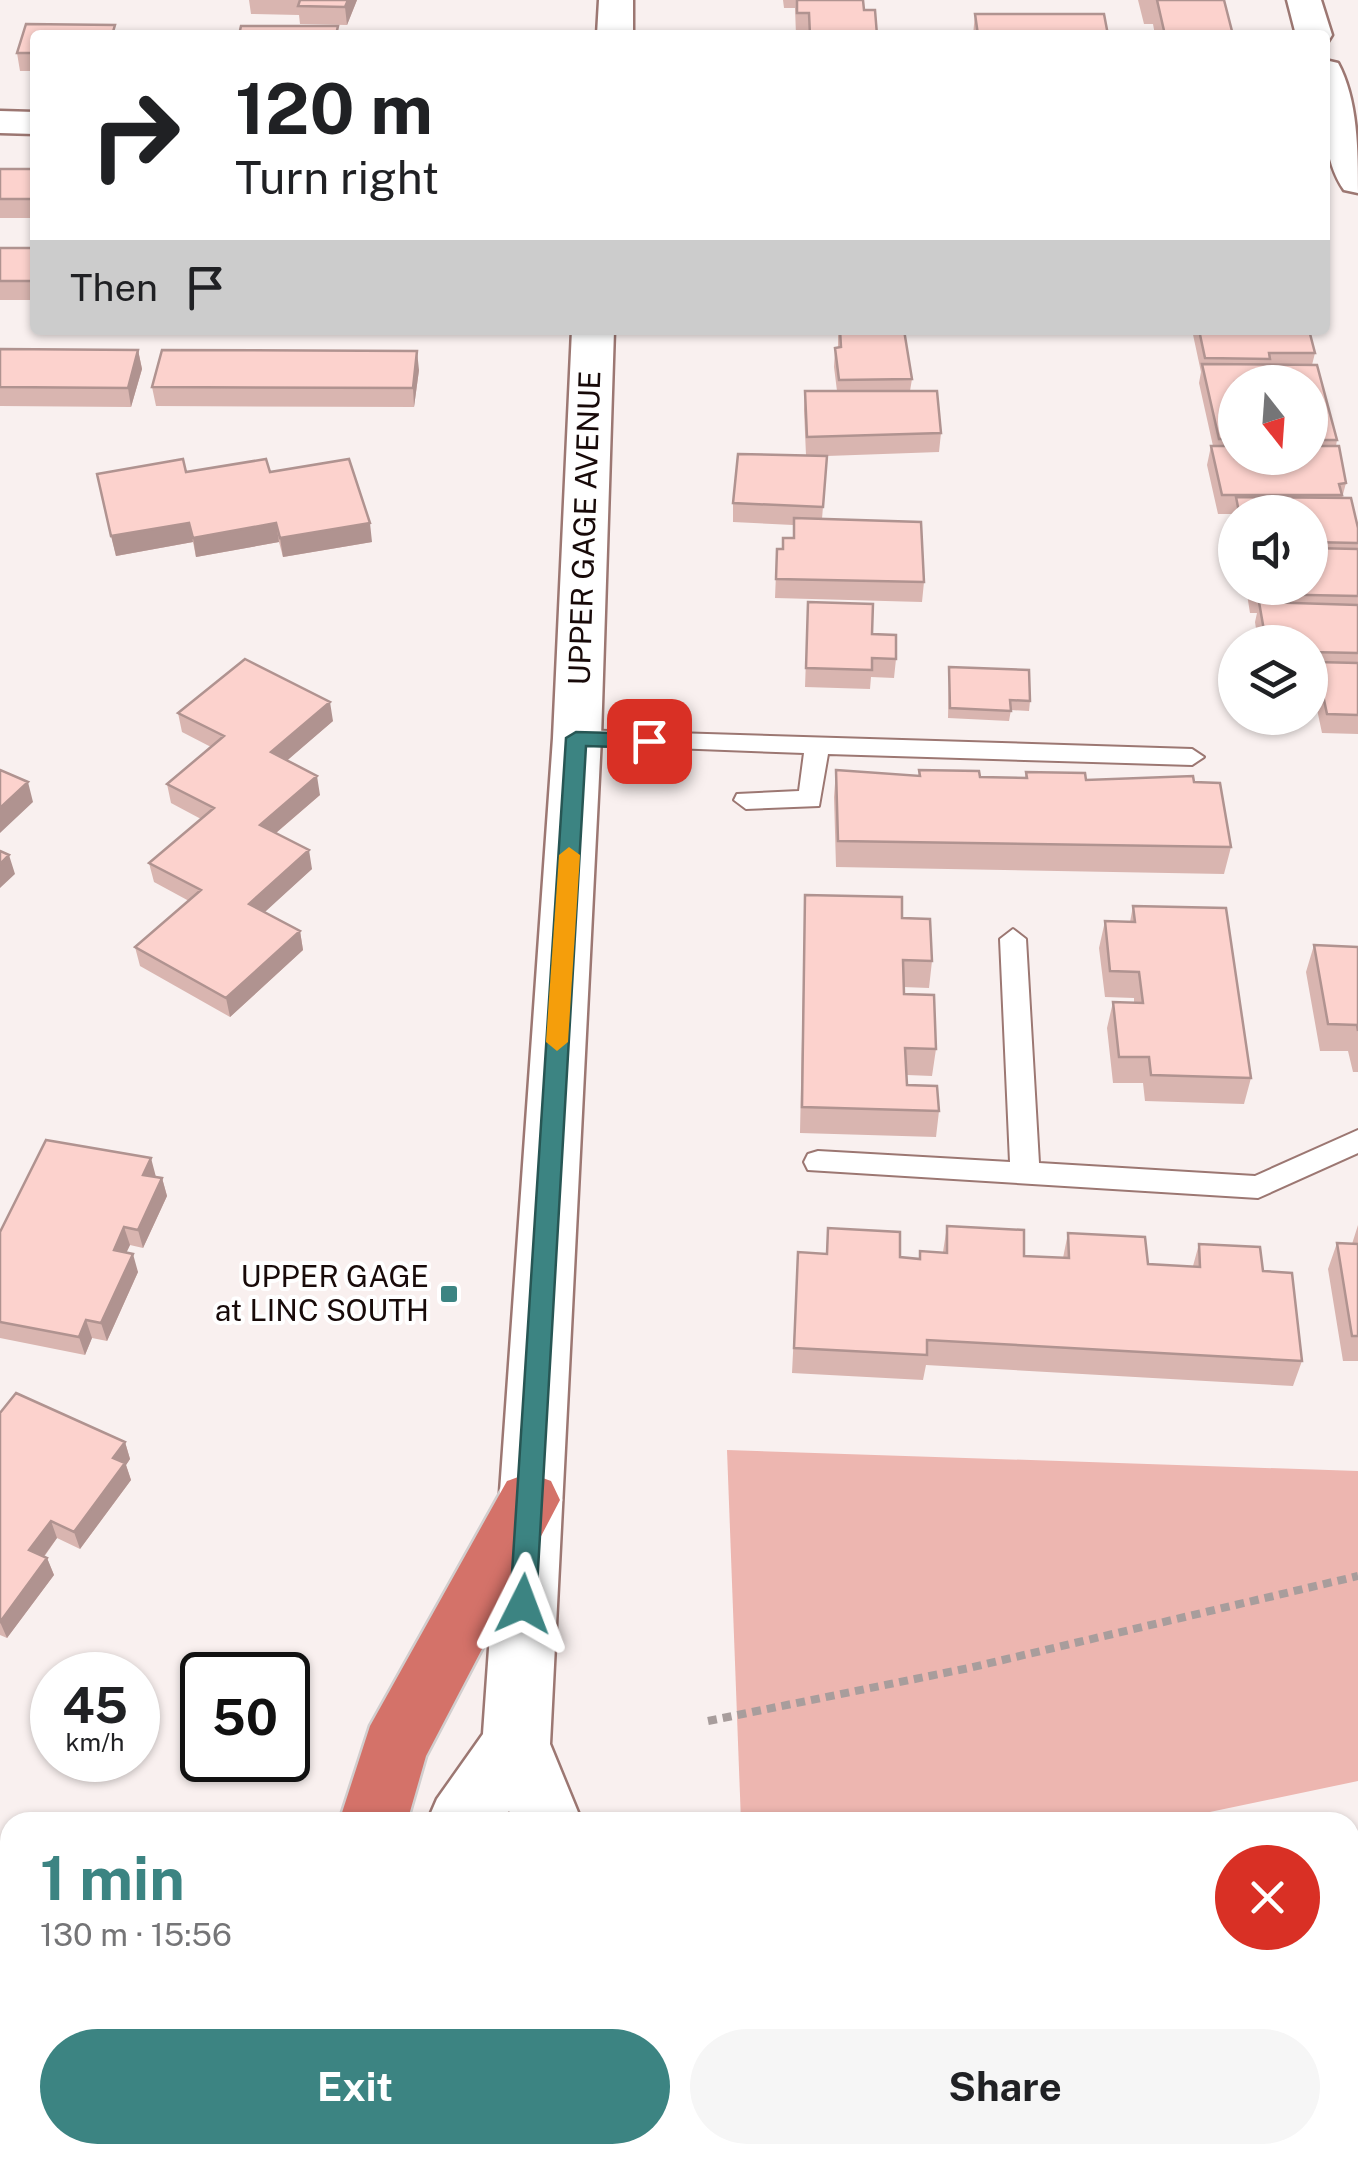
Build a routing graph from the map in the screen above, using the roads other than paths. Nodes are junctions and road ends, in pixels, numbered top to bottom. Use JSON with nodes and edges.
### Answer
{"nodes":[{"id":1,"x":616,"y":0,"type":"edge"},
{"id":2,"x":1304,"y":0,"type":"edge"},
{"id":3,"x":615,"y":30,"type":"edge"},
{"id":4,"x":1313,"y":30,"type":"edge"},
{"id":5,"x":1330,"y":103,"type":"edge"},
{"id":6,"x":0,"y":122,"type":"edge"},
{"id":7,"x":30,"y":123,"type":"edge"},
{"id":8,"x":1335,"y":136,"type":"edge"},
{"id":9,"x":1358,"y":182,"type":"edge"},
{"id":10,"x":593,"y":335,"type":"edge"},
{"id":11,"x":576,"y":738,"type":"junction"},
{"id":12,"x":817,"y":747,"type":"junction"},
{"id":13,"x":1192,"y":758,"type":"dead end"},
{"id":14,"x":746,"y":800,"type":"dead end"},
{"id":15,"x":1013,"y":939,"type":"dead end"},
{"id":16,"x":1358,"y":1140,"type":"edge"},
{"id":17,"x":818,"y":1162,"type":"dead end"},
{"id":18,"x":1025,"y":1173,"type":"junction"},
{"id":19,"x":528,"y":1500,"type":"junction"},
{"id":20,"x":516,"y":1744,"type":"junction"},
{"id":21,"x":376,"y":1812,"type":"edge"},
{"id":22,"x":468,"y":1812,"type":"edge"},
{"id":23,"x":544,"y":1812,"type":"edge"}],
"edges":[{"from":1,"to":3,"type":"main road"},
{"from":2,"to":4,"type":"main road"},
{"from":5,"to":8,"type":"main road"},
{"from":6,"to":7,"type":"main road"},
{"from":8,"to":9,"type":"main road"},
{"from":10,"to":11,"type":"main road","name":"UPPER GAGE AVENUE"},
{"from":11,"to":12,"type":"lane"},
{"from":11,"to":19,"type":"main road","name":"UPPER GAGE AVENUE"},
{"from":12,"to":13,"type":"lane"},
{"from":12,"to":14,"type":"lane"},
{"from":15,"to":18,"type":"lane"},
{"from":16,"to":18,"type":"lane"},
{"from":17,"to":18,"type":"lane"},
{"from":19,"to":20,"type":"main road","name":"UPPER GAGE AVENUE"},
{"from":19,"to":21,"type":"highway"},
{"from":20,"to":22,"type":"main road"},
{"from":20,"to":23,"type":"main road","name":"UPPER GAGE AVENUE"}]}
